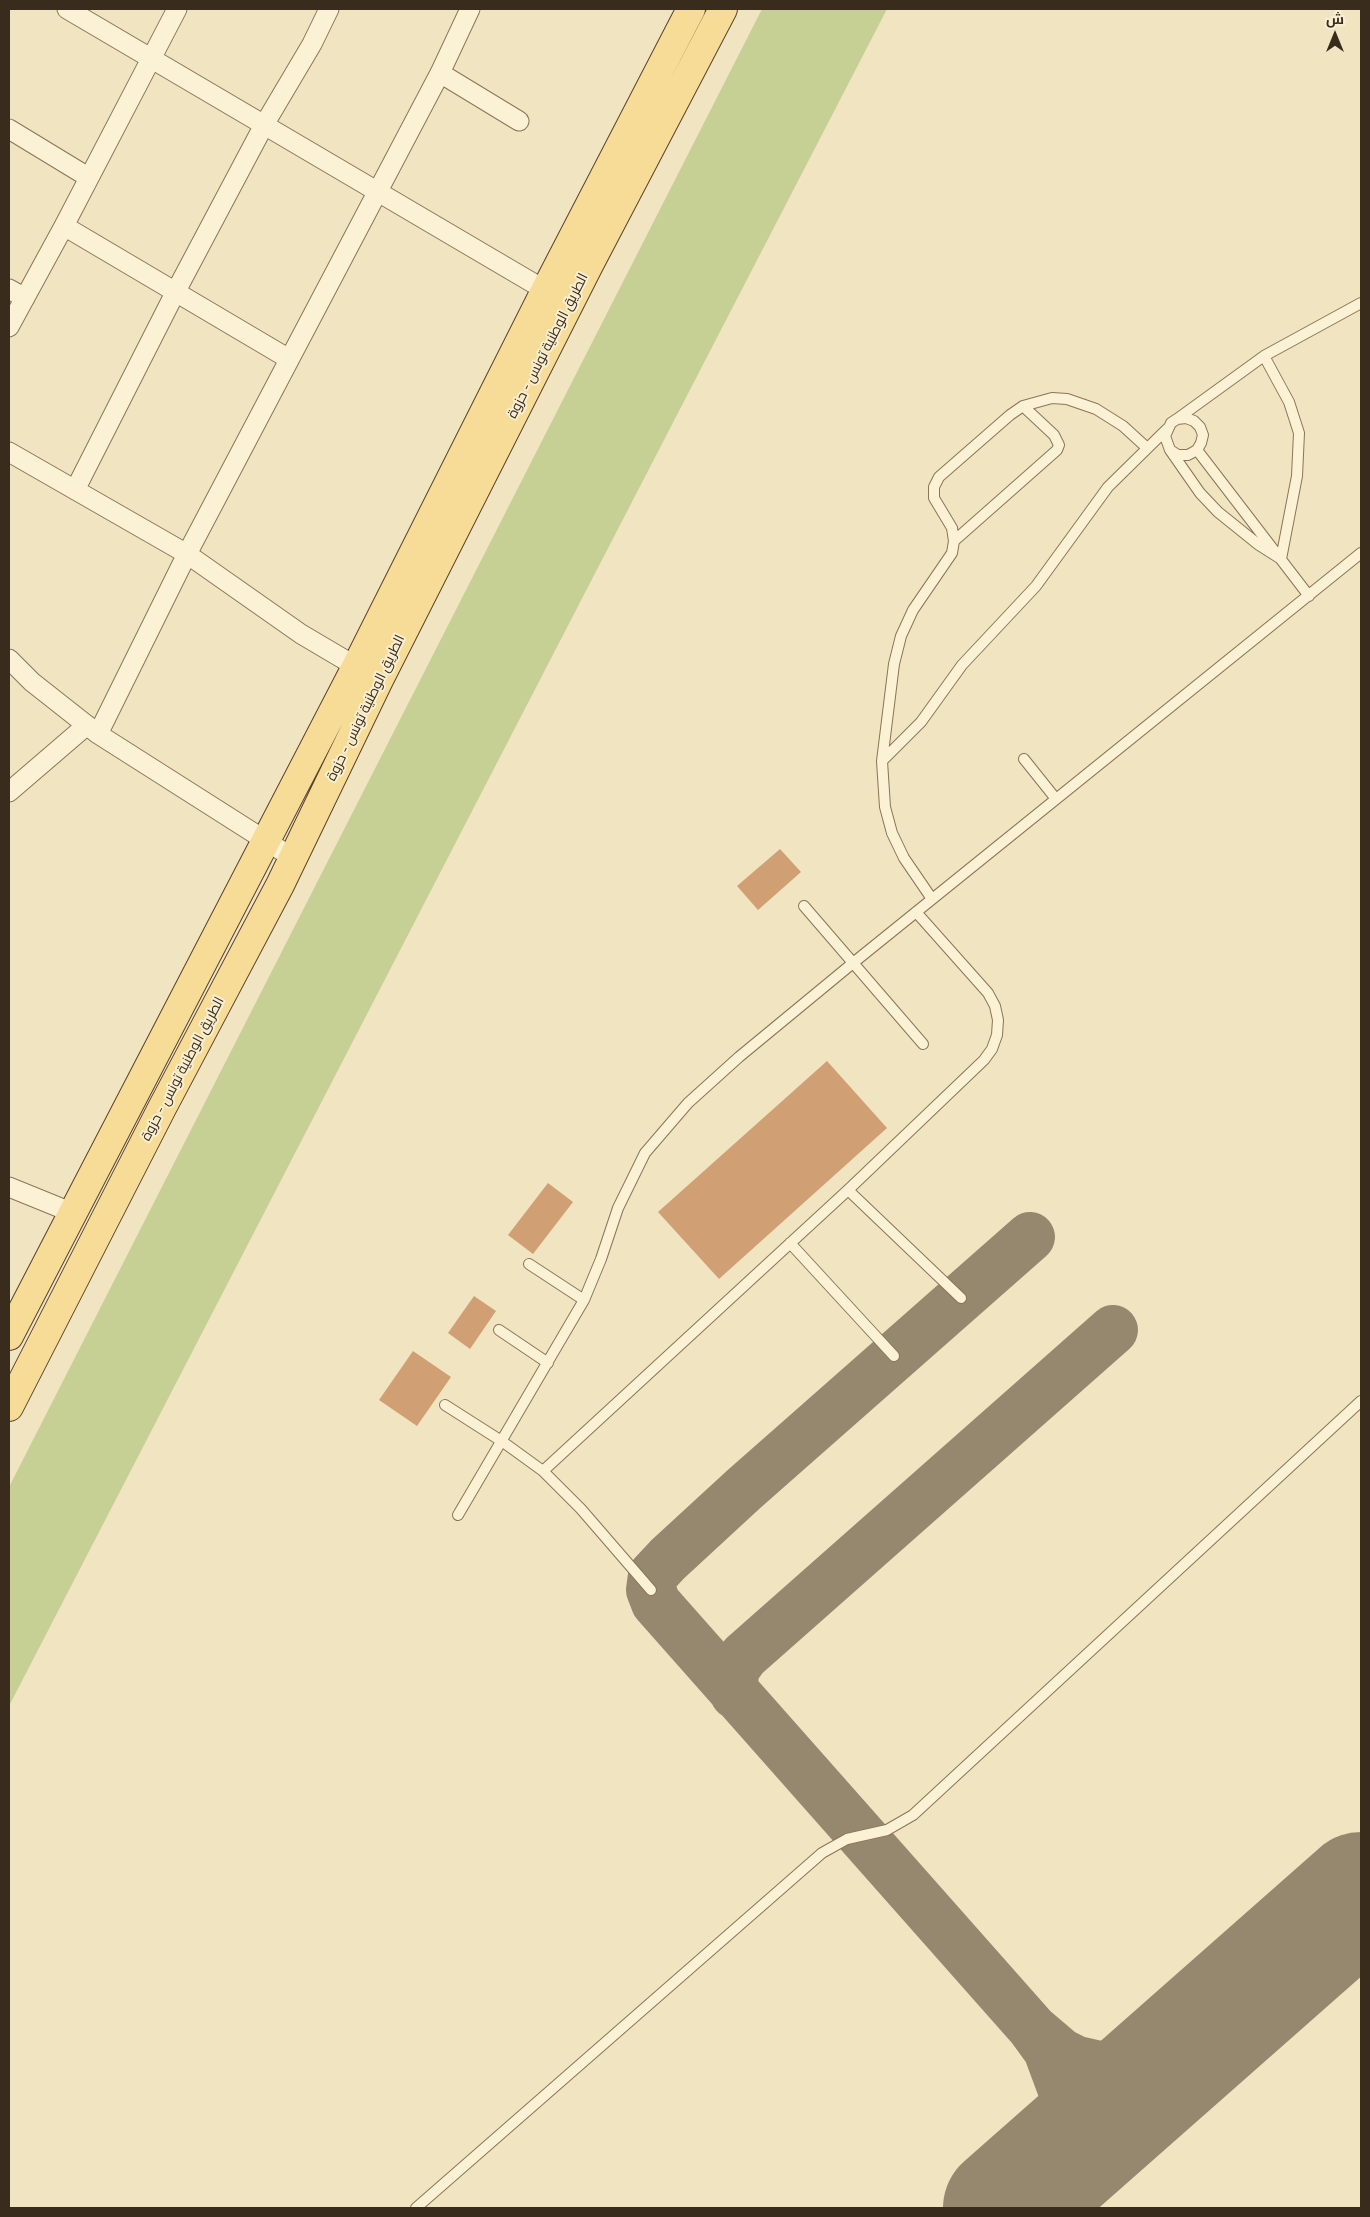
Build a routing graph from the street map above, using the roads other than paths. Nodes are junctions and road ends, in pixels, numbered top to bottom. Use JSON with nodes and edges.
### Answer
{"nodes":[{"id":1,"x":67,"y":9,"type":"edge"},
{"id":2,"x":177,"y":9,"type":"edge"},
{"id":3,"x":329,"y":9,"type":"edge"},
{"id":4,"x":470,"y":9,"type":"edge"},
{"id":5,"x":691,"y":9,"type":"edge"},
{"id":6,"x":723,"y":9,"type":"edge"},
{"id":7,"x":153,"y":58,"type":"junction"},
{"id":8,"x":440,"y":73,"type":"junction"},
{"id":9,"x":519,"y":121,"type":"dead end"},
{"id":10,"x":264,"y":125,"type":"junction"},
{"id":11,"x":9,"y":129,"type":"edge"},
{"id":12,"x":88,"y":176,"type":"junction"},
{"id":13,"x":378,"y":192,"type":"junction"},
{"id":14,"x":64,"y":226,"type":"junction"},
{"id":15,"x":176,"y":291,"type":"junction"},
{"id":16,"x":545,"y":291,"type":"junction"},
{"id":17,"x":17,"y":294,"type":"edge"},
{"id":18,"x":1361,"y":303,"type":"edge"},
{"id":19,"x":570,"y":304,"type":"junction"},
{"id":20,"x":9,"y":327,"type":"edge"},
{"id":21,"x":1264,"y":356,"type":"junction"},
{"id":22,"x":289,"y":359,"type":"junction"},
{"id":23,"x":1023,"y":406,"type":"junction"},
{"id":24,"x":1177,"y":419,"type":"junction"},
{"id":25,"x":1167,"y":429,"type":"junction"},
{"id":26,"x":1146,"y":447,"type":"junction"},
{"id":27,"x":1170,"y":450,"type":"junction"},
{"id":28,"x":1197,"y":450,"type":"junction"},
{"id":29,"x":9,"y":452,"type":"edge"},
{"id":30,"x":75,"y":490,"type":"junction"},
{"id":31,"x":954,"y":541,"type":"junction"},
{"id":32,"x":1361,"y":553,"type":"edge"},
{"id":33,"x":187,"y":554,"type":"junction"},
{"id":34,"x":1281,"y":560,"type":"junction"},
{"id":35,"x":1309,"y":596,"type":"junction"},
{"id":36,"x":9,"y":659,"type":"edge"},
{"id":37,"x":368,"y":673,"type":"junction"},
{"id":38,"x":92,"y":729,"type":"junction"},
{"id":39,"x":1024,"y":759,"type":"dead end"},
{"id":40,"x":882,"y":761,"type":"junction"},
{"id":41,"x":9,"y":792,"type":"edge"},
{"id":42,"x":1056,"y":799,"type":"junction"},
{"id":43,"x":265,"y":842,"type":"junction"},
{"id":44,"x":293,"y":858,"type":"junction"},
{"id":45,"x":932,"y":899,"type":"junction"},
{"id":46,"x":804,"y":906,"type":"dead end"},
{"id":47,"x":916,"y":912,"type":"junction"},
{"id":48,"x":853,"y":963,"type":"junction"},
{"id":49,"x":923,"y":1044,"type":"dead end"},
{"id":50,"x":9,"y":1187,"type":"edge"},
{"id":51,"x":848,"y":1190,"type":"junction"},
{"id":52,"x":73,"y":1213,"type":"junction"},
{"id":53,"x":790,"y":1244,"type":"junction"},
{"id":54,"x":529,"y":1264,"type":"dead end"},
{"id":55,"x":961,"y":1298,"type":"dead end"},
{"id":56,"x":584,"y":1300,"type":"junction"},
{"id":57,"x":499,"y":1330,"type":"dead end"},
{"id":58,"x":10,"y":1332,"type":"edge"},
{"id":59,"x":39,"y":1347,"type":"junction"},
{"id":60,"x":894,"y":1356,"type":"dead end"},
{"id":61,"x":548,"y":1363,"type":"junction"},
{"id":62,"x":1361,"y":1401,"type":"edge"},
{"id":63,"x":445,"y":1405,"type":"dead end"},
{"id":64,"x":9,"y":1407,"type":"edge"},
{"id":65,"x":503,"y":1442,"type":"junction"},
{"id":66,"x":543,"y":1472,"type":"junction"},
{"id":67,"x":458,"y":1515,"type":"dead end"},
{"id":68,"x":651,"y":1590,"type":"dead end"},
{"id":69,"x":416,"y":2208,"type":"edge"}],
"edges":[{"from":1,"to":7,"type":"street"},
{"from":2,"to":7,"type":"street"},
{"from":3,"to":10,"type":"street"},
{"from":4,"to":8,"type":"street"},
{"from":5,"to":16,"type":"main road","name":"الطريق الوطنية تونس - حزوة"},
{"from":6,"to":19,"type":"main road","name":"الطريق الوطنية تونس - حزوة"},
{"from":7,"to":10,"type":"street"},
{"from":7,"to":12,"type":"street"},
{"from":8,"to":9,"type":"street"},
{"from":8,"to":13,"type":"street"},
{"from":10,"to":13,"type":"street"},
{"from":10,"to":15,"type":"street"},
{"from":11,"to":12,"type":"street"},
{"from":12,"to":14,"type":"street"},
{"from":13,"to":16,"type":"street"},
{"from":13,"to":22,"type":"street"},
{"from":14,"to":15,"type":"street"},
{"from":14,"to":17,"type":"street"},
{"from":15,"to":22,"type":"street"},
{"from":15,"to":30,"type":"street"},
{"from":16,"to":19,"type":"street"},
{"from":16,"to":37,"type":"main road","name":"الطريق الوطنية تونس - حزوة"},
{"from":17,"to":20,"type":"street"},
{"from":18,"to":21,"type":"lane"},
{"from":19,"to":37,"type":"main road","name":"الطريق الوطنية تونس - حزوة"},
{"from":21,"to":24,"type":"lane"},
{"from":21,"to":34,"type":"lane"},
{"from":22,"to":33,"type":"street"},
{"from":23,"to":26,"type":"lane"},
{"from":23,"to":31,"type":"lane"},
{"from":23,"to":31,"type":"lane"},
{"from":24,"to":25,"type":"lane"},
{"from":24,"to":28,"type":"lane"},
{"from":25,"to":26,"type":"lane"},
{"from":25,"to":27,"type":"lane"},
{"from":26,"to":40,"type":"lane"},
{"from":27,"to":28,"type":"lane"},
{"from":27,"to":34,"type":"lane"},
{"from":28,"to":34,"type":"lane"},
{"from":29,"to":30,"type":"street"},
{"from":30,"to":33,"type":"street"},
{"from":31,"to":40,"type":"lane"},
{"from":32,"to":35,"type":"lane"},
{"from":33,"to":37,"type":"street"},
{"from":33,"to":38,"type":"street"},
{"from":34,"to":35,"type":"lane"},
{"from":35,"to":42,"type":"lane"},
{"from":36,"to":38,"type":"street"},
{"from":37,"to":43,"type":"main road","name":"الطريق الوطنية تونس - حزوة"},
{"from":37,"to":44,"type":"main road","name":"الطريق الوطنية تونس - حزوة"},
{"from":38,"to":41,"type":"street"},
{"from":38,"to":43,"type":"street"},
{"from":39,"to":42,"type":"lane"},
{"from":40,"to":45,"type":"lane"},
{"from":42,"to":45,"type":"lane"},
{"from":43,"to":44,"type":"street"},
{"from":43,"to":52,"type":"main road","name":"الطريق الوطنية تونس - حزوة"},
{"from":44,"to":59,"type":"main road","name":"الطريق الوطنية تونس - حزوة"},
{"from":45,"to":47,"type":"lane"},
{"from":46,"to":48,"type":"lane"},
{"from":47,"to":48,"type":"lane"},
{"from":47,"to":51,"type":"lane"},
{"from":48,"to":49,"type":"lane"},
{"from":48,"to":56,"type":"lane"},
{"from":50,"to":52,"type":"street"},
{"from":51,"to":53,"type":"lane"},
{"from":51,"to":55,"type":"lane"},
{"from":52,"to":58,"type":"main road","name":"الطريق الوطنية تونس - حزوة"},
{"from":53,"to":60,"type":"lane"},
{"from":53,"to":66,"type":"lane"},
{"from":54,"to":56,"type":"lane"},
{"from":56,"to":61,"type":"lane"},
{"from":57,"to":61,"type":"lane"},
{"from":58,"to":59,"type":"street"},
{"from":59,"to":64,"type":"main road","name":"الطريق الوطنية تونس - حزوة"},
{"from":61,"to":65,"type":"lane"},
{"from":62,"to":69,"type":"lane"},
{"from":63,"to":65,"type":"lane"},
{"from":65,"to":66,"type":"lane"},
{"from":65,"to":67,"type":"lane"},
{"from":66,"to":68,"type":"lane"}]}
